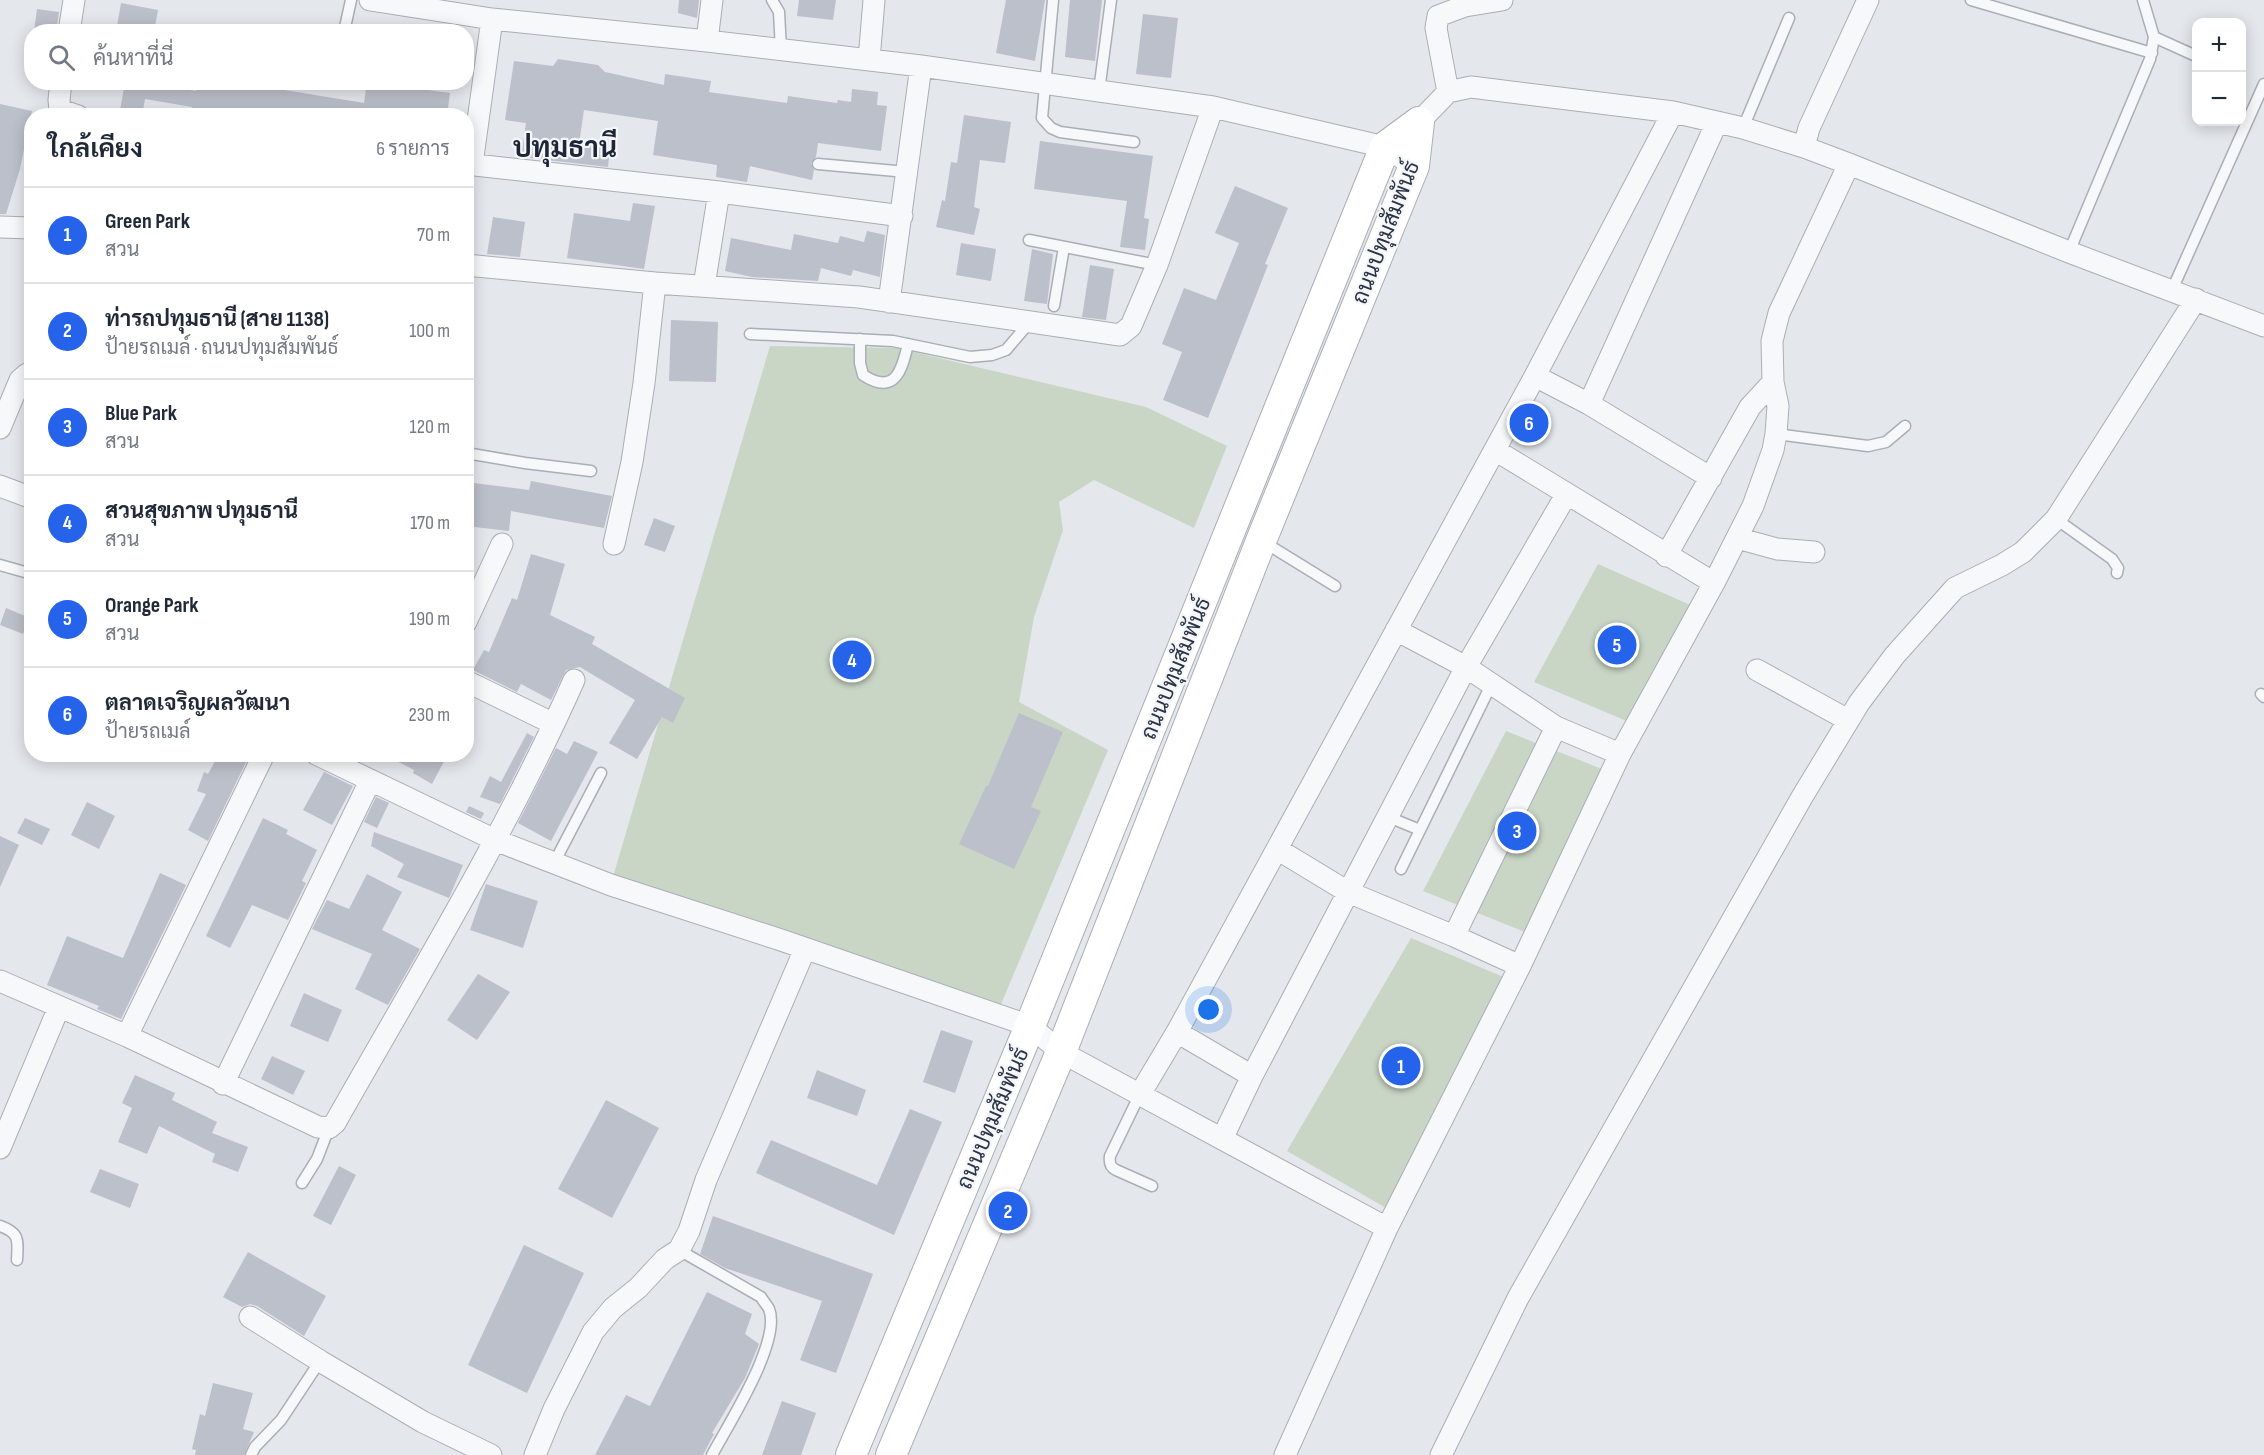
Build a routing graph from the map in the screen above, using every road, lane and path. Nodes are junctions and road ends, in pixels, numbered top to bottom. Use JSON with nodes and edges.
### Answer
{"nodes":[{"id":1,"x":74,"y":0,"type":"edge"},
{"id":2,"x":351,"y":0,"type":"edge"},
{"id":3,"x":712,"y":0,"type":"edge"},
{"id":4,"x":772,"y":0,"type":"edge"},
{"id":5,"x":874,"y":0,"type":"edge"},
{"id":6,"x":1053,"y":0,"type":"edge"},
{"id":7,"x":1111,"y":0,"type":"edge"},
{"id":8,"x":1502,"y":0,"type":"edge"},
{"id":9,"x":1868,"y":0,"type":"edge"},
{"id":10,"x":1971,"y":0,"type":"edge"},
{"id":11,"x":2143,"y":0,"type":"edge"},
{"id":12,"x":382,"y":1,"type":"edge"},
{"id":13,"x":1789,"y":18,"type":"dead end"},
{"id":14,"x":492,"y":19,"type":"junction"},
{"id":15,"x":70,"y":24,"type":"edge"},
{"id":16,"x":346,"y":24,"type":"edge"},
{"id":17,"x":2154,"y":37,"type":"junction"},
{"id":18,"x":707,"y":41,"type":"junction"},
{"id":19,"x":781,"y":50,"type":"junction"},
{"id":20,"x":2152,"y":53,"type":"junction"},
{"id":21,"x":2192,"y":54,"type":"edge"},
{"id":22,"x":869,"y":60,"type":"junction"},
{"id":23,"x":921,"y":66,"type":"junction"},
{"id":24,"x":1044,"y":83,"type":"junction"},
{"id":25,"x":2264,"y":84,"type":"edge"},
{"id":26,"x":61,"y":90,"type":"edge"},
{"id":27,"x":1100,"y":91,"type":"junction"},
{"id":28,"x":1448,"y":92,"type":"junction"},
{"id":29,"x":1213,"y":107,"type":"junction"},
{"id":30,"x":60,"y":108,"type":"edge"},
{"id":31,"x":1673,"y":112,"type":"junction"},
{"id":32,"x":1419,"y":122,"type":"junction"},
{"id":33,"x":1717,"y":122,"type":"junction"},
{"id":34,"x":1743,"y":128,"type":"junction"},
{"id":35,"x":474,"y":132,"type":"edge"},
{"id":36,"x":1134,"y":142,"type":"dead end"},
{"id":37,"x":1385,"y":147,"type":"junction"},
{"id":38,"x":1804,"y":147,"type":"junction"},
{"id":39,"x":818,"y":164,"type":"dead end"},
{"id":40,"x":1848,"y":164,"type":"junction"},
{"id":41,"x":474,"y":165,"type":"edge"},
{"id":42,"x":1414,"y":166,"type":"junction"},
{"id":43,"x":907,"y":172,"type":"junction"},
{"id":44,"x":719,"y":192,"type":"junction"},
{"id":45,"x":902,"y":216,"type":"junction"},
{"id":46,"x":0,"y":227,"type":"edge"},
{"id":47,"x":24,"y":228,"type":"edge"},
{"id":48,"x":1029,"y":240,"type":"dead end"},
{"id":49,"x":1064,"y":247,"type":"junction"},
{"id":50,"x":2069,"y":252,"type":"junction"},
{"id":51,"x":1157,"y":265,"type":"junction"},
{"id":52,"x":474,"y":266,"type":"edge"},
{"id":53,"x":655,"y":283,"type":"junction"},
{"id":54,"x":704,"y":286,"type":"junction"},
{"id":55,"x":2172,"y":290,"type":"junction"},
{"id":56,"x":2196,"y":299,"type":"junction"},
{"id":57,"x":889,"y":302,"type":"junction"},
{"id":58,"x":1054,"y":306,"type":"dead end"},
{"id":59,"x":1029,"y":323,"type":"junction"},
{"id":60,"x":2264,"y":326,"type":"edge"},
{"id":61,"x":750,"y":334,"type":"dead end"},
{"id":62,"x":860,"y":339,"type":"junction"},
{"id":63,"x":908,"y":344,"type":"junction"},
{"id":64,"x":1535,"y":376,"type":"junction"},
{"id":65,"x":24,"y":377,"type":"edge"},
{"id":66,"x":1773,"y":382,"type":"junction"},
{"id":67,"x":1589,"y":404,"type":"junction"},
{"id":68,"x":1905,"y":426,"type":"dead end"},
{"id":69,"x":0,"y":428,"type":"edge"},
{"id":70,"x":1776,"y":434,"type":"junction"},
{"id":71,"x":1495,"y":450,"type":"junction"},
{"id":72,"x":474,"y":454,"type":"edge"},
{"id":73,"x":591,"y":471,"type":"dead end"},
{"id":74,"x":1711,"y":478,"type":"junction"},
{"id":75,"x":0,"y":486,"type":"edge"},
{"id":76,"x":24,"y":495,"type":"edge"},
{"id":77,"x":1566,"y":495,"type":"junction"},
{"id":78,"x":2056,"y":519,"type":"junction"},
{"id":79,"x":1737,"y":538,"type":"junction"},
{"id":80,"x":1261,"y":541,"type":"junction"},
{"id":81,"x":502,"y":544,"type":"dead end"},
{"id":82,"x":614,"y":544,"type":"dead end"},
{"id":83,"x":1814,"y":552,"type":"dead end"},
{"id":84,"x":1665,"y":556,"type":"junction"},
{"id":85,"x":0,"y":565,"type":"edge"},
{"id":86,"x":24,"y":572,"type":"edge"},
{"id":87,"x":2117,"y":573,"type":"dead end"},
{"id":88,"x":1714,"y":583,"type":"junction"},
{"id":89,"x":1335,"y":586,"type":"dead end"},
{"id":90,"x":474,"y":605,"type":"edge"},
{"id":91,"x":1396,"y":630,"type":"junction"},
{"id":92,"x":1466,"y":667,"type":"junction"},
{"id":93,"x":1757,"y":670,"type":"dead end"},
{"id":94,"x":574,"y":680,"type":"dead end"},
{"id":95,"x":474,"y":685,"type":"edge"},
{"id":96,"x":1491,"y":685,"type":"junction"},
{"id":97,"x":1848,"y":720,"type":"junction"},
{"id":98,"x":554,"y":724,"type":"junction"},
{"id":99,"x":1556,"y":727,"type":"junction"},
{"id":100,"x":1620,"y":754,"type":"junction"},
{"id":101,"x":260,"y":762,"type":"edge"},
{"id":102,"x":333,"y":762,"type":"edge"},
{"id":103,"x":601,"y":773,"type":"dead end"},
{"id":104,"x":370,"y":780,"type":"junction"},
{"id":105,"x":1386,"y":816,"type":"junction"},
{"id":106,"x":1420,"y":830,"type":"junction"},
{"id":107,"x":495,"y":840,"type":"junction"},
{"id":108,"x":1277,"y":849,"type":"junction"},
{"id":109,"x":554,"y":863,"type":"junction"},
{"id":110,"x":1401,"y":869,"type":"dead end"},
{"id":111,"x":1348,"y":892,"type":"junction"},
{"id":112,"x":1454,"y":936,"type":"junction"},
{"id":113,"x":804,"y":949,"type":"junction"},
{"id":114,"x":1520,"y":966,"type":"junction"},
{"id":115,"x":0,"y":981,"type":"edge"},
{"id":116,"x":59,"y":1007,"type":"junction"},
{"id":117,"x":1030,"y":1026,"type":"junction"},
{"id":118,"x":1177,"y":1032,"type":"junction"},
{"id":119,"x":127,"y":1036,"type":"junction"},
{"id":120,"x":1060,"y":1052,"type":"junction"},
{"id":121,"x":1252,"y":1076,"type":"junction"},
{"id":122,"x":223,"y":1083,"type":"junction"},
{"id":123,"x":1140,"y":1094,"type":"junction"},
{"id":124,"x":329,"y":1128,"type":"junction"},
{"id":125,"x":1222,"y":1139,"type":"junction"},
{"id":126,"x":0,"y":1148,"type":"edge"},
{"id":127,"x":302,"y":1183,"type":"dead end"},
{"id":128,"x":1152,"y":1186,"type":"dead end"},
{"id":129,"x":0,"y":1226,"type":"edge"},
{"id":130,"x":1387,"y":1228,"type":"junction"},
{"id":131,"x":679,"y":1250,"type":"junction"},
{"id":132,"x":17,"y":1260,"type":"dead end"},
{"id":133,"x":250,"y":1317,"type":"dead end"},
{"id":134,"x":320,"y":1361,"type":"junction"},
{"id":135,"x":251,"y":1455,"type":"edge"},
{"id":136,"x":491,"y":1455,"type":"edge"},
{"id":137,"x":535,"y":1455,"type":"edge"},
{"id":138,"x":712,"y":1455,"type":"edge"},
{"id":139,"x":851,"y":1455,"type":"edge"},
{"id":140,"x":891,"y":1455,"type":"edge"},
{"id":141,"x":1285,"y":1455,"type":"edge"},
{"id":142,"x":1441,"y":1455,"type":"edge"}],
"edges":[{"from":1,"to":15,"type":"street"},
{"from":2,"to":16,"type":"lane"},
{"from":3,"to":18,"type":"street"},
{"from":4,"to":19,"type":"lane"},
{"from":5,"to":22,"type":"street"},
{"from":6,"to":24,"type":"lane"},
{"from":7,"to":27,"type":"lane"},
{"from":8,"to":28,"type":"street"},
{"from":9,"to":38,"type":"street"},
{"from":10,"to":20,"type":"lane"},
{"from":11,"to":17,"type":"lane"},
{"from":12,"to":14,"type":"street"},
{"from":13,"to":34,"type":"lane"},
{"from":14,"to":18,"type":"street"},
{"from":14,"to":35,"type":"street"},
{"from":17,"to":20,"type":"lane"},
{"from":17,"to":21,"type":"lane"},
{"from":18,"to":19,"type":"street"},
{"from":19,"to":22,"type":"street"},
{"from":20,"to":50,"type":"lane"},
{"from":22,"to":23,"type":"street"},
{"from":23,"to":24,"type":"street"},
{"from":23,"to":43,"type":"street"},
{"from":24,"to":27,"type":"street"},
{"from":24,"to":36,"type":"lane"},
{"from":25,"to":55,"type":"lane"},
{"from":26,"to":30,"type":"street"},
{"from":27,"to":29,"type":"street"},
{"from":28,"to":31,"type":"street"},
{"from":28,"to":32,"type":"street"},
{"from":29,"to":37,"type":"street"},
{"from":29,"to":51,"type":"street"},
{"from":31,"to":33,"type":"street"},
{"from":31,"to":64,"type":"street"},
{"from":32,"to":37,"type":"street","name":"ถนนปทุมสัมพันธ์"},
{"from":32,"to":42,"type":"street","name":"ถนนปทุมสัมพันธ์"},
{"from":33,"to":34,"type":"street"},
{"from":33,"to":67,"type":"street"},
{"from":34,"to":38,"type":"street"},
{"from":37,"to":42,"type":"street"},
{"from":37,"to":117,"type":"street","name":"ถนนปทุมสัมพันธ์"},
{"from":38,"to":40,"type":"street"},
{"from":39,"to":43,"type":"lane"},
{"from":40,"to":50,"type":"street"},
{"from":40,"to":66,"type":"street"},
{"from":41,"to":44,"type":"street"},
{"from":42,"to":80,"type":"street","name":"ถนนปทุมสัมพันธ์"},
{"from":43,"to":45,"type":"street"},
{"from":44,"to":45,"type":"street"},
{"from":44,"to":54,"type":"street"},
{"from":45,"to":57,"type":"street"},
{"from":46,"to":47,"type":"street"},
{"from":48,"to":49,"type":"lane"},
{"from":49,"to":51,"type":"lane"},
{"from":49,"to":58,"type":"lane"},
{"from":50,"to":55,"type":"street"},
{"from":51,"to":59,"type":"street"},
{"from":52,"to":53,"type":"street"},
{"from":53,"to":54,"type":"street"},
{"from":53,"to":82,"type":"street"},
{"from":54,"to":57,"type":"street"},
{"from":55,"to":56,"type":"street"},
{"from":56,"to":60,"type":"street"},
{"from":56,"to":78,"type":"street"},
{"from":57,"to":59,"type":"street"},
{"from":59,"to":63,"type":"lane"},
{"from":61,"to":62,"type":"lane"},
{"from":62,"to":63,"type":"lane"},
{"from":62,"to":63,"type":"lane"},
{"from":64,"to":67,"type":"street"},
{"from":64,"to":71,"type":"street"},
{"from":65,"to":69,"type":"street"},
{"from":66,"to":70,"type":"street"},
{"from":66,"to":74,"type":"street"},
{"from":67,"to":74,"type":"street"},
{"from":68,"to":70,"type":"lane"},
{"from":70,"to":79,"type":"street"},
{"from":71,"to":77,"type":"street"},
{"from":71,"to":91,"type":"street"},
{"from":72,"to":73,"type":"lane"},
{"from":74,"to":84,"type":"street"},
{"from":75,"to":76,"type":"street"},
{"from":77,"to":84,"type":"street"},
{"from":77,"to":92,"type":"street"},
{"from":78,"to":87,"type":"lane"},
{"from":78,"to":97,"type":"street"},
{"from":79,"to":83,"type":"street"},
{"from":79,"to":88,"type":"street"},
{"from":80,"to":89,"type":"lane"},
{"from":80,"to":120,"type":"street","name":"ถนนปทุมสัมพันธ์"},
{"from":81,"to":90,"type":"street"},
{"from":84,"to":88,"type":"street"},
{"from":85,"to":86,"type":"lane"},
{"from":88,"to":100,"type":"street"},
{"from":91,"to":92,"type":"street"},
{"from":91,"to":108,"type":"street"},
{"from":92,"to":96,"type":"street"},
{"from":92,"to":105,"type":"street"},
{"from":93,"to":97,"type":"street"},
{"from":94,"to":98,"type":"street"},
{"from":95,"to":98,"type":"street"},
{"from":96,"to":99,"type":"street"},
{"from":96,"to":106,"type":"lane"},
{"from":97,"to":142,"type":"street"},
{"from":98,"to":107,"type":"street"},
{"from":99,"to":100,"type":"street"},
{"from":99,"to":112,"type":"street"},
{"from":100,"to":114,"type":"street"},
{"from":101,"to":119,"type":"street"},
{"from":102,"to":104,"type":"street"},
{"from":103,"to":109,"type":"lane"},
{"from":104,"to":107,"type":"street"},
{"from":104,"to":122,"type":"street"},
{"from":105,"to":106,"type":"lane"},
{"from":105,"to":111,"type":"street"},
{"from":106,"to":110,"type":"lane"},
{"from":107,"to":109,"type":"street"},
{"from":107,"to":124,"type":"street"},
{"from":108,"to":111,"type":"street"},
{"from":108,"to":118,"type":"street"},
{"from":109,"to":113,"type":"street"},
{"from":111,"to":112,"type":"street"},
{"from":111,"to":121,"type":"street"},
{"from":112,"to":114,"type":"street"},
{"from":113,"to":117,"type":"street"},
{"from":113,"to":131,"type":"street"},
{"from":114,"to":130,"type":"street"},
{"from":115,"to":116,"type":"street"},
{"from":116,"to":119,"type":"street"},
{"from":116,"to":126,"type":"street"},
{"from":117,"to":120,"type":"street"},
{"from":117,"to":139,"type":"street","name":"ถนนปทุมสัมพันธ์"},
{"from":118,"to":121,"type":"street"},
{"from":118,"to":123,"type":"street"},
{"from":119,"to":122,"type":"street"},
{"from":120,"to":123,"type":"street"},
{"from":120,"to":140,"type":"street","name":"ถนนปทุมสัมพันธ์"},
{"from":121,"to":125,"type":"street"},
{"from":122,"to":124,"type":"street"},
{"from":123,"to":125,"type":"street"},
{"from":123,"to":128,"type":"lane"},
{"from":124,"to":127,"type":"lane"},
{"from":125,"to":130,"type":"street"},
{"from":129,"to":132,"type":"lane"},
{"from":130,"to":141,"type":"street"},
{"from":131,"to":137,"type":"street"},
{"from":131,"to":138,"type":"lane"},
{"from":133,"to":134,"type":"street"},
{"from":134,"to":135,"type":"lane"},
{"from":134,"to":136,"type":"street"}]}
